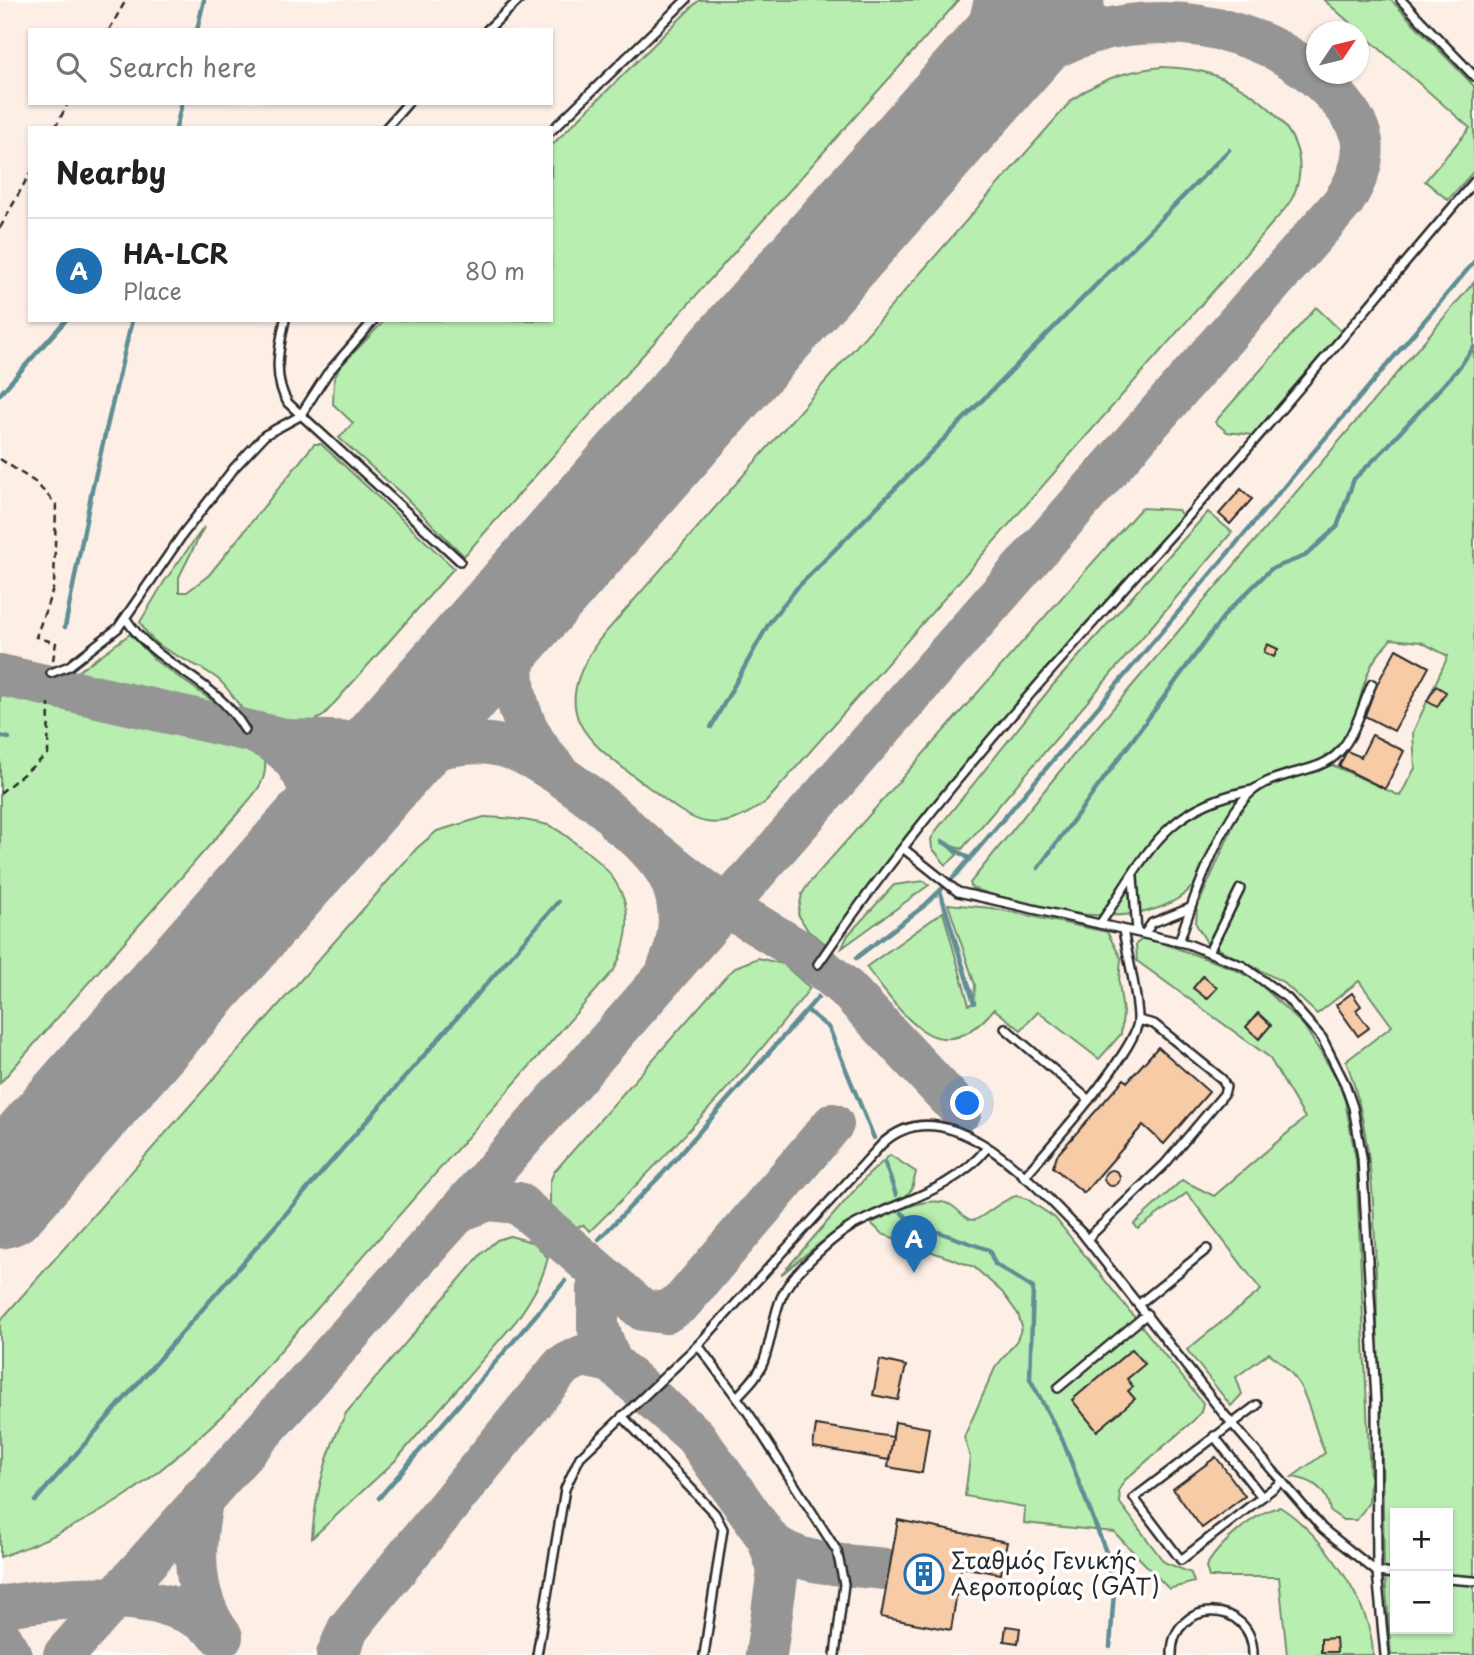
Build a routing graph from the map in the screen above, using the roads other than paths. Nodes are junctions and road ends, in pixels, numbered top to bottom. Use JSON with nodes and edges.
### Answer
{"nodes":[{"id":1,"x":519,"y":0,"type":"edge"},
{"id":2,"x":686,"y":0,"type":"edge"},
{"id":3,"x":1401,"y":0,"type":"edge"},
{"id":4,"x":489,"y":28,"type":"edge"},
{"id":5,"x":1474,"y":76,"type":"edge"},
{"id":6,"x":406,"y":105,"type":"edge"},
{"id":7,"x":388,"y":126,"type":"edge"},
{"id":8,"x":553,"y":129,"type":"edge"},
{"id":9,"x":1474,"y":183,"type":"edge"},
{"id":10,"x":285,"y":322,"type":"edge"},
{"id":11,"x":372,"y":322,"type":"edge"},
{"id":12,"x":300,"y":416,"type":"junction"},
{"id":13,"x":460,"y":561,"type":"dead end"},
{"id":14,"x":126,"y":619,"type":"junction"},
{"id":15,"x":51,"y":673,"type":"road end"},
{"id":16,"x":1372,"y":684,"type":"dead end"},
{"id":17,"x":245,"y":730,"type":"dead end"},
{"id":18,"x":1254,"y":789,"type":"junction"},
{"id":19,"x":904,"y":849,"type":"junction"},
{"id":20,"x":1133,"y":875,"type":"junction"},
{"id":21,"x":1240,"y":889,"type":"dead end"},
{"id":22,"x":1190,"y":908,"type":"junction"},
{"id":23,"x":1100,"y":924,"type":"junction"},
{"id":24,"x":1123,"y":930,"type":"junction"},
{"id":25,"x":1141,"y":932,"type":"junction"},
{"id":26,"x":1179,"y":942,"type":"junction"},
{"id":27,"x":1209,"y":952,"type":"junction"},
{"id":28,"x":817,"y":964,"type":"dead end"},
{"id":29,"x":1138,"y":1020,"type":"junction"},
{"id":30,"x":1005,"y":1028,"type":"dead end"},
{"id":31,"x":1089,"y":1100,"type":"junction"},
{"id":32,"x":987,"y":1148,"type":"junction"},
{"id":33,"x":1024,"y":1177,"type":"junction"},
{"id":34,"x":1087,"y":1239,"type":"junction"},
{"id":35,"x":1207,"y":1249,"type":"dead end"},
{"id":36,"x":1139,"y":1304,"type":"junction"},
{"id":37,"x":1147,"y":1314,"type":"junction"},
{"id":38,"x":698,"y":1345,"type":"junction"},
{"id":39,"x":1058,"y":1388,"type":"dead end"},
{"id":40,"x":737,"y":1397,"type":"junction"},
{"id":41,"x":1257,"y":1405,"type":"dead end"},
{"id":42,"x":622,"y":1416,"type":"junction"},
{"id":43,"x":1231,"y":1423,"type":"junction"},
{"id":44,"x":1214,"y":1436,"type":"junction"},
{"id":45,"x":1280,"y":1483,"type":"junction"},
{"id":46,"x":1262,"y":1497,"type":"junction"},
{"id":47,"x":1377,"y":1572,"type":"junction"},
{"id":48,"x":1390,"y":1573,"type":"edge"},
{"id":49,"x":1453,"y":1579,"type":"edge"},
{"id":50,"x":1474,"y":1581,"type":"edge"},
{"id":51,"x":537,"y":1655,"type":"edge"},
{"id":52,"x":704,"y":1655,"type":"edge"},
{"id":53,"x":835,"y":1655,"type":"edge"},
{"id":54,"x":1172,"y":1655,"type":"edge"},
{"id":55,"x":1253,"y":1655,"type":"edge"},
{"id":56,"x":1385,"y":1655,"type":"edge"}],
"edges":[{"from":1,"to":4,"type":"lane"},
{"from":2,"to":8,"type":"lane"},
{"from":3,"to":5,"type":"lane"},
{"from":6,"to":7,"type":"lane"},
{"from":9,"to":19,"type":"lane"},
{"from":10,"to":12,"type":"lane"},
{"from":11,"to":12,"type":"lane"},
{"from":12,"to":13,"type":"lane"},
{"from":12,"to":14,"type":"lane"},
{"from":14,"to":15,"type":"lane"},
{"from":14,"to":17,"type":"lane"},
{"from":16,"to":18,"type":"lane"},
{"from":18,"to":20,"type":"lane"},
{"from":18,"to":22,"type":"lane"},
{"from":19,"to":23,"type":"lane"},
{"from":19,"to":28,"type":"lane"},
{"from":20,"to":23,"type":"lane"},
{"from":20,"to":25,"type":"lane"},
{"from":21,"to":27,"type":"lane"},
{"from":22,"to":25,"type":"lane"},
{"from":22,"to":26,"type":"lane"},
{"from":23,"to":24,"type":"lane"},
{"from":24,"to":25,"type":"lane"},
{"from":24,"to":29,"type":"lane"},
{"from":25,"to":26,"type":"lane"},
{"from":26,"to":27,"type":"lane"},
{"from":27,"to":47,"type":"lane"},
{"from":29,"to":31,"type":"lane"},
{"from":29,"to":34,"type":"lane"},
{"from":30,"to":31,"type":"lane"},
{"from":31,"to":33,"type":"lane"},
{"from":32,"to":33,"type":"lane"},
{"from":32,"to":38,"type":"lane"},
{"from":32,"to":40,"type":"lane"},
{"from":33,"to":34,"type":"lane"},
{"from":34,"to":36,"type":"lane"},
{"from":35,"to":36,"type":"lane"},
{"from":36,"to":37,"type":"lane"},
{"from":37,"to":39,"type":"lane"},
{"from":37,"to":43,"type":"lane"},
{"from":38,"to":40,"type":"lane"},
{"from":38,"to":42,"type":"lane"},
{"from":40,"to":53,"type":"lane"},
{"from":41,"to":43,"type":"lane"},
{"from":42,"to":51,"type":"lane"},
{"from":42,"to":52,"type":"lane"},
{"from":43,"to":44,"type":"lane"},
{"from":43,"to":45,"type":"lane"},
{"from":44,"to":46,"type":"lane"},
{"from":44,"to":46,"type":"lane"},
{"from":45,"to":46,"type":"lane"},
{"from":45,"to":47,"type":"lane"},
{"from":47,"to":48,"type":"lane"},
{"from":47,"to":56,"type":"lane"},
{"from":49,"to":50,"type":"lane"},
{"from":54,"to":55,"type":"lane"}]}
